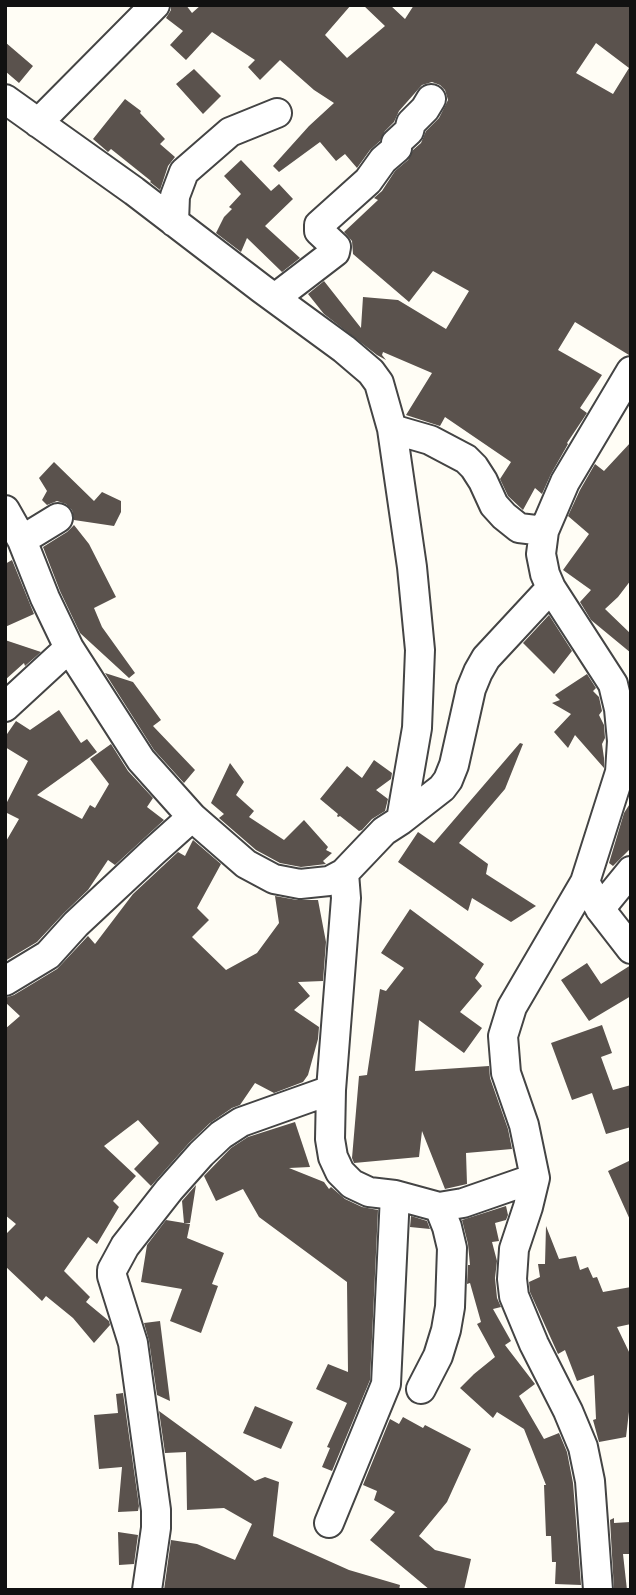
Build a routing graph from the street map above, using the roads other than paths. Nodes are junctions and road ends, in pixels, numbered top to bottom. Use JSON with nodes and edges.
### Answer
{"nodes":[{"id":1,"x":155,"y":5,"type":"edge"},
{"id":2,"x":5,"y":99,"type":"edge"},
{"id":3,"x":431,"y":99,"type":"dead end"},
{"id":4,"x":277,"y":113,"type":"dead end"},
{"id":5,"x":38,"y":123,"type":"junction"},
{"id":6,"x":174,"y":222,"type":"junction"},
{"id":7,"x":275,"y":299,"type":"junction"},
{"id":8,"x":631,"y":371,"type":"edge"},
{"id":9,"x":392,"y":429,"type":"junction"},
{"id":10,"x":5,"y":510,"type":"edge"},
{"id":11,"x":58,"y":518,"type":"dead end"},
{"id":12,"x":544,"y":531,"type":"junction"},
{"id":13,"x":22,"y":540,"type":"junction"},
{"id":14,"x":551,"y":588,"type":"junction"},
{"id":15,"x":69,"y":648,"type":"junction"},
{"id":16,"x":5,"y":708,"type":"edge"},
{"id":17,"x":192,"y":817,"type":"junction"},
{"id":18,"x":401,"y":820,"type":"junction"},
{"id":19,"x":631,"y":871,"type":"edge"},
{"id":20,"x":344,"y":873,"type":"junction"},
{"id":21,"x":585,"y":882,"type":"junction"},
{"id":22,"x":600,"y":909,"type":"junction"},
{"id":23,"x":631,"y":949,"type":"edge"},
{"id":24,"x":5,"y":981,"type":"edge"},
{"id":25,"x":331,"y":1090,"type":"junction"},
{"id":26,"x":535,"y":1178,"type":"junction"},
{"id":27,"x":395,"y":1195,"type":"junction"},
{"id":28,"x":449,"y":1206,"type":"junction"},
{"id":29,"x":421,"y":1389,"type":"dead end"},
{"id":30,"x":329,"y":1523,"type":"dead end"},
{"id":31,"x":147,"y":1590,"type":"edge"},
{"id":32,"x":598,"y":1590,"type":"edge"}],
"edges":[{"from":1,"to":5,"type":"street"},
{"from":2,"to":5,"type":"street"},
{"from":3,"to":7,"type":"street"},
{"from":4,"to":6,"type":"street"},
{"from":5,"to":6,"type":"street"},
{"from":6,"to":7,"type":"street"},
{"from":7,"to":9,"type":"street"},
{"from":8,"to":12,"type":"street"},
{"from":9,"to":12,"type":"street"},
{"from":9,"to":18,"type":"street"},
{"from":10,"to":13,"type":"street"},
{"from":11,"to":13,"type":"street"},
{"from":12,"to":14,"type":"street"},
{"from":13,"to":15,"type":"street"},
{"from":14,"to":18,"type":"street"},
{"from":14,"to":21,"type":"street"},
{"from":15,"to":16,"type":"street"},
{"from":15,"to":17,"type":"street"},
{"from":17,"to":20,"type":"street"},
{"from":17,"to":24,"type":"street"},
{"from":18,"to":20,"type":"street"},
{"from":19,"to":22,"type":"street"},
{"from":20,"to":25,"type":"street"},
{"from":21,"to":22,"type":"street"},
{"from":21,"to":26,"type":"street"},
{"from":22,"to":23,"type":"street"},
{"from":25,"to":27,"type":"street"},
{"from":25,"to":31,"type":"street"},
{"from":26,"to":28,"type":"street"},
{"from":26,"to":32,"type":"street"},
{"from":27,"to":28,"type":"street"},
{"from":27,"to":30,"type":"street"},
{"from":28,"to":29,"type":"street"}]}
